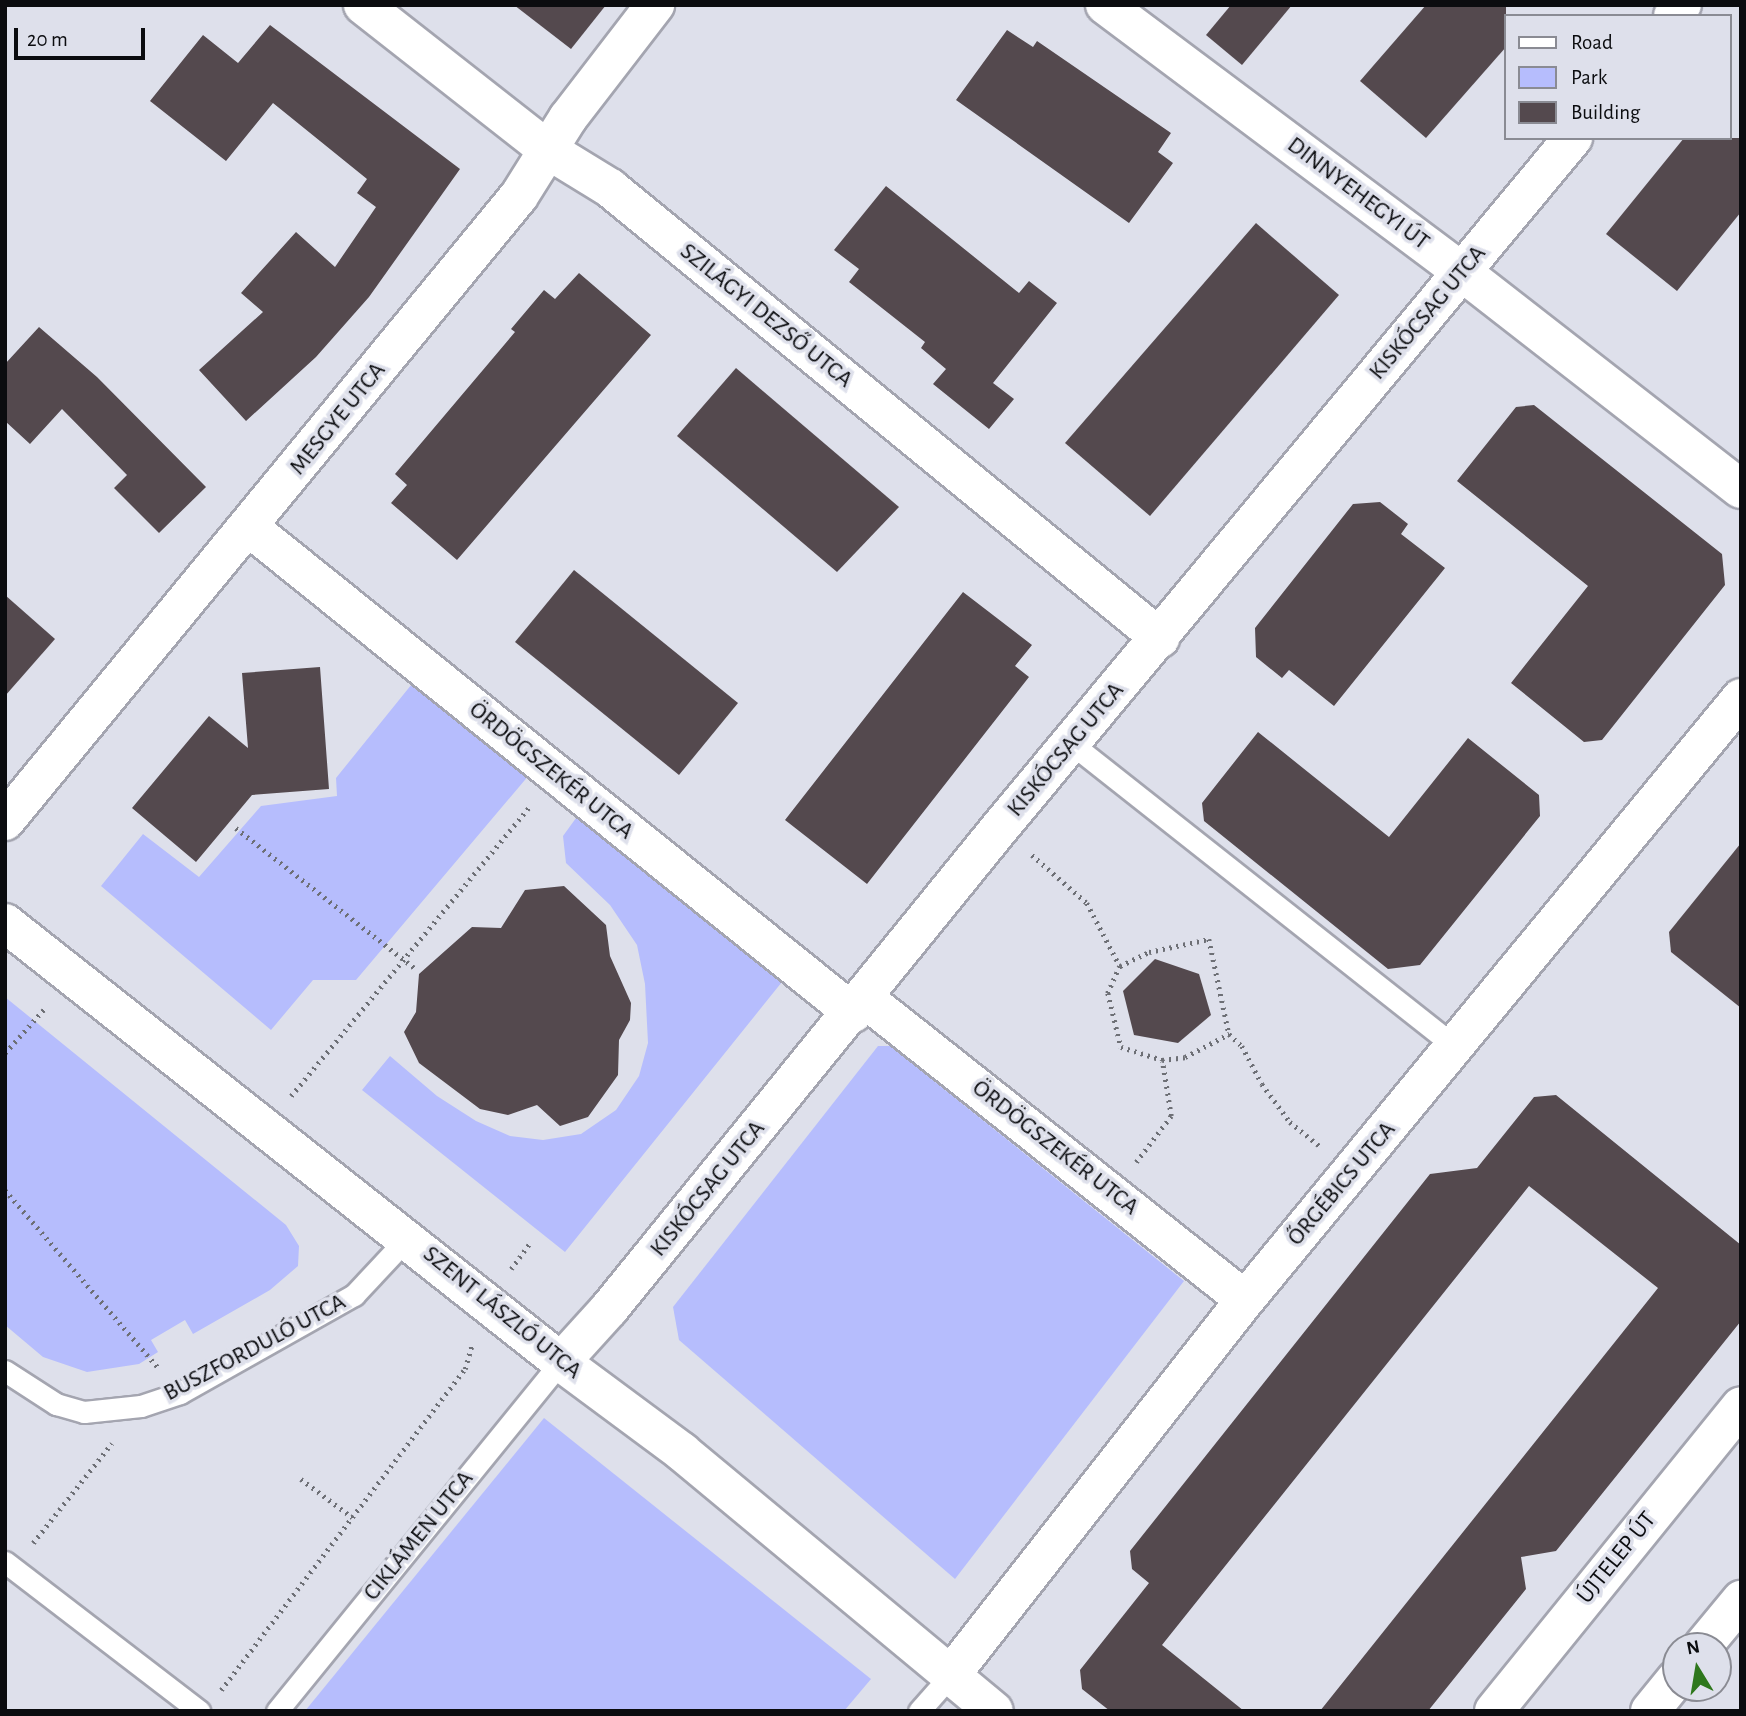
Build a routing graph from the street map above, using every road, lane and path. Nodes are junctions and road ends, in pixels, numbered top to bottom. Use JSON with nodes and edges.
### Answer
{"nodes":[{"id":1,"x":363,"y":5,"type":"edge"},
{"id":2,"x":655,"y":5,"type":"edge"},
{"id":3,"x":1105,"y":5,"type":"edge"},
{"id":4,"x":1571,"y":140,"type":"edge"},
{"id":5,"x":548,"y":150,"type":"junction"},
{"id":6,"x":1462,"y":272,"type":"junction"},
{"id":7,"x":1741,"y":489,"type":"edge"},
{"id":8,"x":250,"y":528,"type":"junction"},
{"id":9,"x":1160,"y":638,"type":"junction"},
{"id":10,"x":1741,"y":698,"type":"edge"},
{"id":11,"x":1072,"y":744,"type":"junction"},
{"id":12,"x":555,"y":776,"type":"junction"},
{"id":13,"x":5,"y":821,"type":"edge"},
{"id":14,"x":236,"y":828,"type":"dead end"},
{"id":15,"x":998,"y":830,"type":"junction"},
{"id":16,"x":5,"y":923,"type":"edge"},
{"id":17,"x":403,"y":959,"type":"junction"},
{"id":18,"x":1120,"y":966,"type":"junction"},
{"id":19,"x":416,"y":970,"type":"dead end"},
{"id":20,"x":74,"y":976,"type":"junction"},
{"id":21,"x":859,"y":1005,"type":"junction"},
{"id":22,"x":1230,"y":1034,"type":"junction"},
{"id":23,"x":1455,"y":1047,"type":"junction"},
{"id":24,"x":5,"y":1053,"type":"edge"},
{"id":25,"x":1162,"y":1060,"type":"junction"},
{"id":26,"x":266,"y":1127,"type":"junction"},
{"id":27,"x":1352,"y":1172,"type":"junction"},
{"id":28,"x":5,"y":1190,"type":"edge"},
{"id":29,"x":1110,"y":1192,"type":"junction"},
{"id":30,"x":408,"y":1237,"type":"junction"},
{"id":31,"x":531,"y":1241,"type":"dead end"},
{"id":32,"x":1245,"y":1300,"type":"junction"},
{"id":33,"x":487,"y":1303,"type":"junction"},
{"id":34,"x":561,"y":1362,"type":"junction"},
{"id":35,"x":5,"y":1371,"type":"edge"},
{"id":36,"x":180,"y":1393,"type":"junction"},
{"id":37,"x":141,"y":1406,"type":"junction"},
{"id":38,"x":1741,"y":1406,"type":"edge"},
{"id":39,"x":301,"y":1479,"type":"dead end"},
{"id":40,"x":352,"y":1517,"type":"junction"},
{"id":41,"x":10,"y":1565,"type":"edge"},
{"id":42,"x":1741,"y":1600,"type":"edge"},
{"id":43,"x":1715,"y":1632,"type":"edge"},
{"id":44,"x":950,"y":1676,"type":"junction"},
{"id":45,"x":1662,"y":1696,"type":"edge"},
{"id":46,"x":206,"y":1705,"type":"edge"},
{"id":47,"x":277,"y":1711,"type":"edge"},
{"id":48,"x":919,"y":1711,"type":"edge"},
{"id":49,"x":994,"y":1711,"type":"edge"},
{"id":50,"x":1494,"y":1711,"type":"edge"},
{"id":51,"x":1650,"y":1711,"type":"edge"}],
"edges":[{"from":1,"to":5,"type":"street","name":"SZILÁGYI DEZSŐ UTCA"},
{"from":2,"to":5,"type":"street","name":"MESGYE UTCA"},
{"from":3,"to":6,"type":"street","name":"DINNYEHEGYI ÚT"},
{"from":4,"to":6,"type":"street","name":"KISKÓCSAG UTCA"},
{"from":5,"to":8,"type":"street","name":"MESGYE UTCA"},
{"from":5,"to":9,"type":"street","name":"SZILÁGYI DEZSŐ UTCA"},
{"from":6,"to":7,"type":"street","name":"DINNYEHEGYI ÚT"},
{"from":6,"to":9,"type":"street","name":"KISKÓCSAG UTCA"},
{"from":8,"to":12,"type":"street","name":"ÖRDÖGSZEKÉR UTCA"},
{"from":8,"to":13,"type":"street","name":"MESGYE UTCA"},
{"from":9,"to":11,"type":"street","name":"KISKÓCSAG UTCA"},
{"from":10,"to":23,"type":"street","name":"ŐRGÉBICS UTCA"},
{"from":11,"to":15,"type":"street","name":"KISKÓCSAG UTCA"},
{"from":11,"to":23,"type":"lane"},
{"from":12,"to":17,"type":"path"},
{"from":12,"to":21,"type":"street","name":"ÖRDÖGSZEKÉR UTCA"},
{"from":14,"to":17,"type":"path"},
{"from":15,"to":18,"type":"path"},
{"from":15,"to":21,"type":"street","name":"KISKÓCSAG UTCA"},
{"from":16,"to":20,"type":"street","name":"SZENT LÁSZLÓ UTCA"},
{"from":17,"to":19,"type":"path"},
{"from":17,"to":26,"type":"path"},
{"from":18,"to":22,"type":"path"},
{"from":18,"to":25,"type":"path"},
{"from":20,"to":24,"type":"path"},
{"from":20,"to":26,"type":"street","name":"SZENT LÁSZLÓ UTCA"},
{"from":21,"to":29,"type":"street","name":"ÖRDÖGSZEKÉR UTCA"},
{"from":21,"to":34,"type":"street","name":"KISKÓCSAG UTCA"},
{"from":22,"to":25,"type":"path"},
{"from":22,"to":27,"type":"path"},
{"from":23,"to":27,"type":"street","name":"ŐRGÉBICS UTCA"},
{"from":25,"to":29,"type":"path"},
{"from":26,"to":30,"type":"street","name":"SZENT LÁSZLÓ UTCA"},
{"from":27,"to":32,"type":"street","name":"ŐRGÉBICS UTCA"},
{"from":28,"to":36,"type":"path"},
{"from":29,"to":32,"type":"street","name":"ÖRDÖGSZEKÉR UTCA"},
{"from":30,"to":33,"type":"street","name":"SZENT LÁSZLÓ UTCA"},
{"from":30,"to":36,"type":"lane","name":"BUSZFORDULÓ UTCA"},
{"from":31,"to":33,"type":"path"},
{"from":32,"to":44,"type":"street","name":"ŐRGÉBICS UTCA"},
{"from":33,"to":34,"type":"street","name":"SZENT LÁSZLÓ UTCA"},
{"from":33,"to":40,"type":"path"},
{"from":34,"to":44,"type":"street","name":"SZENT LÁSZLÓ UTCA"},
{"from":34,"to":47,"type":"lane","name":"CIKLÁMEN UTCA"},
{"from":35,"to":37,"type":"lane","name":"BUSZFORDULÓ UTCA"},
{"from":36,"to":37,"type":"lane","name":"BUSZFORDULÓ UTCA"},
{"from":37,"to":41,"type":"path"},
{"from":38,"to":50,"type":"street","name":"ÚJTELEP ÚT"},
{"from":39,"to":40,"type":"path"},
{"from":40,"to":46,"type":"path"},
{"from":41,"to":46,"type":"lane"},
{"from":42,"to":43,"type":"street"},
{"from":44,"to":48,"type":"lane"},
{"from":44,"to":49,"type":"street","name":"SZENT LÁSZLÓ UTCA"},
{"from":45,"to":51,"type":"street"}]}
